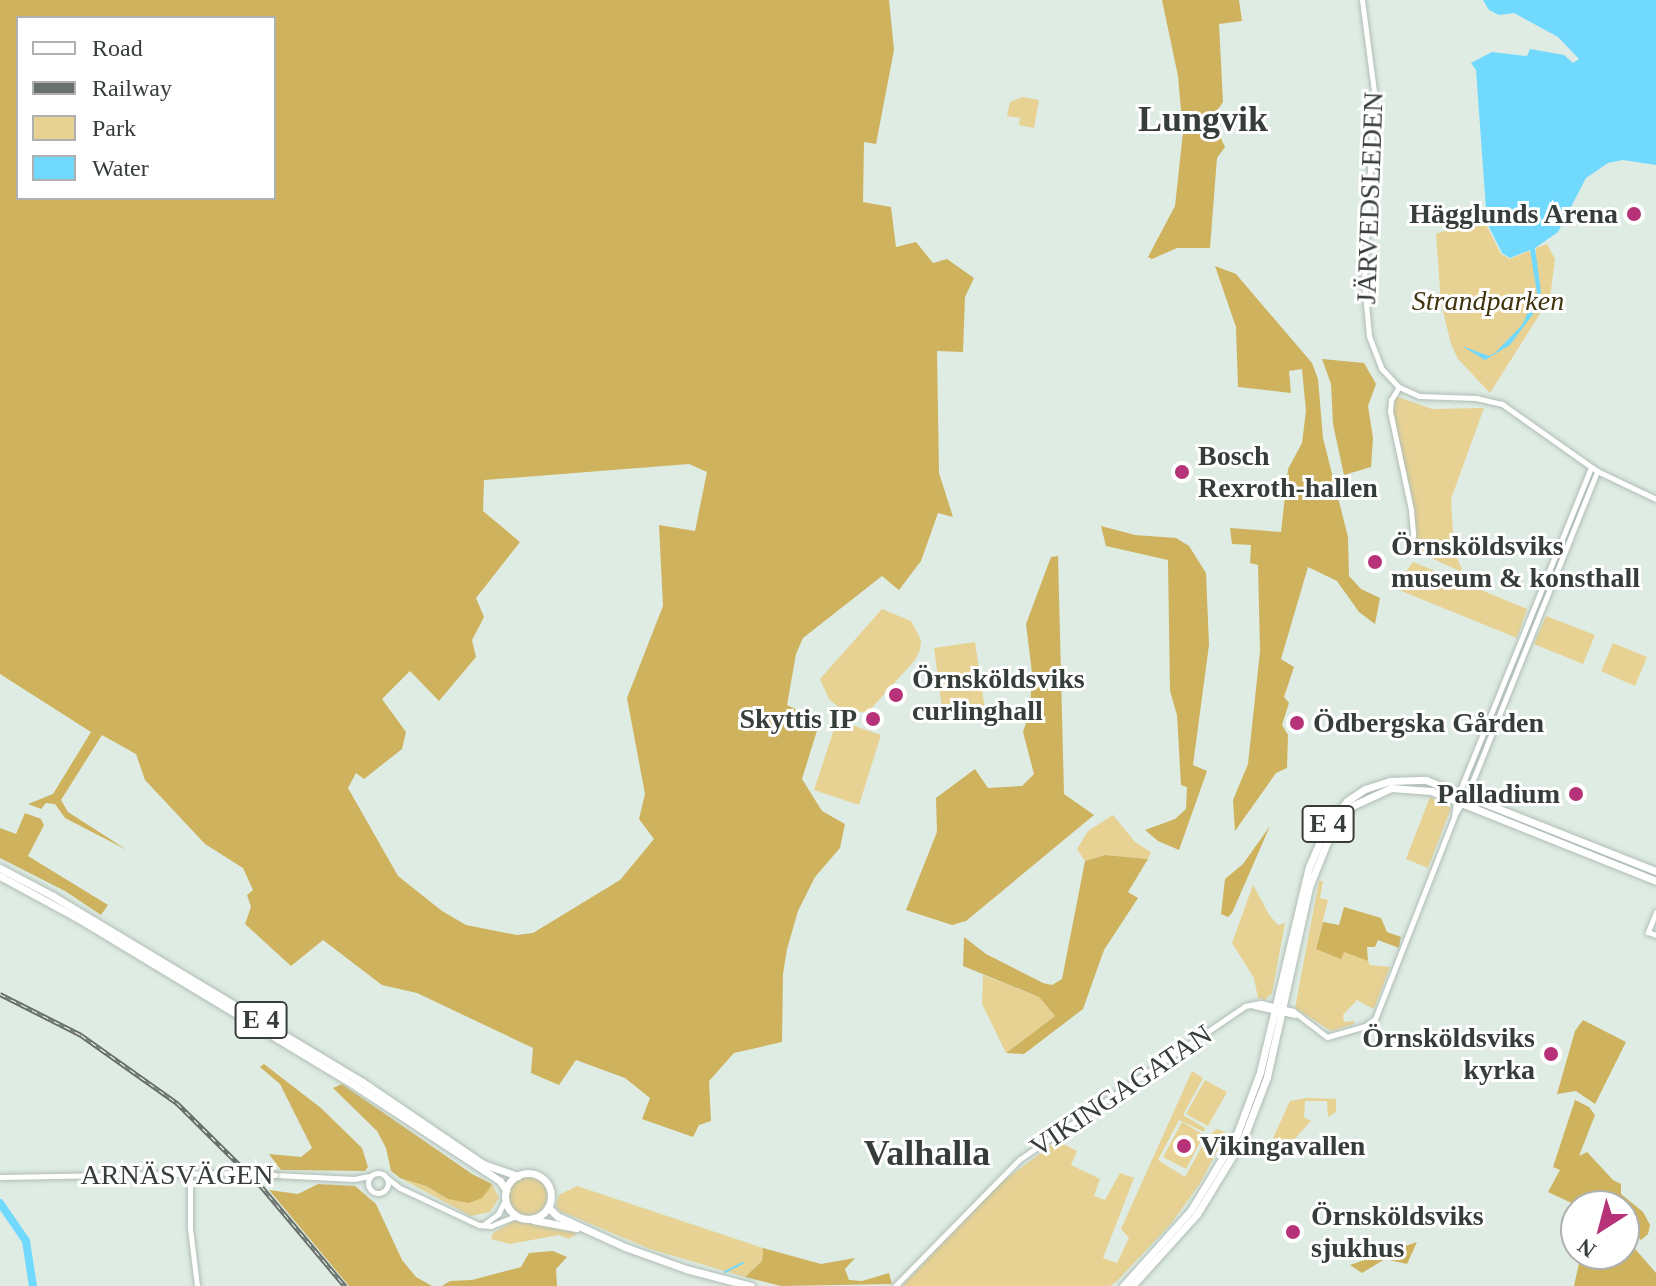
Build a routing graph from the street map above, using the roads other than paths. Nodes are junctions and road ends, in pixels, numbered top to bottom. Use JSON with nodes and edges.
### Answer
{"nodes":[{"id":1,"x":1362,"y":0,"type":"edge"},
{"id":2,"x":1399,"y":387,"type":"junction"},
{"id":3,"x":1594,"y":469,"type":"junction"},
{"id":4,"x":1656,"y":499,"type":"edge"},
{"id":5,"x":1410,"y":548,"type":"dead end"},
{"id":6,"x":1461,"y":797,"type":"junction"},
{"id":7,"x":0,"y":868,"type":"edge"},
{"id":8,"x":1656,"y":871,"type":"edge"},
{"id":9,"x":0,"y":876,"type":"edge"},
{"id":10,"x":1656,"y":881,"type":"edge"},
{"id":11,"x":1656,"y":912,"type":"edge"},
{"id":12,"x":1656,"y":935,"type":"edge"},
{"id":13,"x":1279,"y":1009,"type":"junction"},
{"id":14,"x":1264,"y":1074,"type":"junction"},
{"id":15,"x":190,"y":1172,"type":"junction"},
{"id":16,"x":370,"y":1176,"type":"junction"},
{"id":17,"x":518,"y":1176,"type":"junction"},
{"id":18,"x":0,"y":1177,"type":"edge"},
{"id":19,"x":387,"y":1178,"type":"junction"},
{"id":20,"x":354,"y":1179,"type":"junction"},
{"id":21,"x":369,"y":1188,"type":"junction"},
{"id":22,"x":400,"y":1188,"type":"junction"},
{"id":23,"x":506,"y":1190,"type":"junction"},
{"id":24,"x":384,"y":1191,"type":"junction"},
{"id":25,"x":505,"y":1200,"type":"junction"},
{"id":26,"x":548,"y":1207,"type":"junction"},
{"id":27,"x":516,"y":1216,"type":"junction"},
{"id":28,"x":527,"y":1219,"type":"junction"},
{"id":29,"x":482,"y":1225,"type":"junction"},
{"id":30,"x":593,"y":1232,"type":"junction"},
{"id":31,"x":1137,"y":1271,"type":"junction"},
{"id":32,"x":197,"y":1286,"type":"edge"},
{"id":33,"x":751,"y":1286,"type":"edge"},
{"id":34,"x":895,"y":1286,"type":"edge"},
{"id":35,"x":1114,"y":1286,"type":"edge"},
{"id":36,"x":1123,"y":1286,"type":"edge"},
{"id":37,"x":1132,"y":1286,"type":"edge"}],
"edges":[{"from":1,"to":2,"type":"street","name":"JÄRVEDSLEDEN"},
{"from":2,"to":3,"type":"street"},
{"from":2,"to":5,"type":"street"},
{"from":3,"to":4,"type":"street"},
{"from":3,"to":6,"type":"street"},
{"from":6,"to":8,"type":"highway","number":"E 4"},
{"from":6,"to":10,"type":"highway","number":"E 4"},
{"from":6,"to":13,"type":"highway","number":"E 4"},
{"from":6,"to":13,"type":"street"},
{"from":7,"to":17,"type":"highway","number":"E 4"},
{"from":9,"to":23,"type":"highway","number":"E 4"},
{"from":11,"to":12,"type":"street"},
{"from":13,"to":14,"type":"highway","number":"E 4"},
{"from":13,"to":34,"type":"street","name":"VIKINGAGATAN"},
{"from":14,"to":31,"type":"highway","number":"E 4"},
{"from":14,"to":37,"type":"highway","number":"E 4"},
{"from":15,"to":18,"type":"street","name":"ARNÄSVÄGEN"},
{"from":15,"to":20,"type":"street","name":"ARNÄSVÄGEN","bridge":true},
{"from":15,"to":32,"type":"street"},
{"from":16,"to":19,"type":"street"},
{"from":16,"to":20,"type":"street","name":"ARNÄSVÄGEN"},
{"from":16,"to":21,"type":"street"},
{"from":17,"to":23,"type":"highway"},
{"from":17,"to":26,"type":"highway"},
{"from":19,"to":22,"type":"street"},
{"from":19,"to":24,"type":"street"},
{"from":20,"to":21,"type":"street","name":"ARNÄSVÄGEN"},
{"from":21,"to":24,"type":"street"},
{"from":22,"to":24,"type":"street"},
{"from":22,"to":29,"type":"street"},
{"from":23,"to":25,"type":"highway"},
{"from":25,"to":27,"type":"highway"},
{"from":25,"to":29,"type":"street"},
{"from":26,"to":28,"type":"highway"},
{"from":26,"to":30,"type":"highway"},
{"from":27,"to":28,"type":"highway"},
{"from":27,"to":29,"type":"street"},
{"from":28,"to":30,"type":"highway"},
{"from":30,"to":33,"type":"highway"},
{"from":31,"to":35,"type":"highway"},
{"from":31,"to":36,"type":"highway","number":"E 4"}]}
